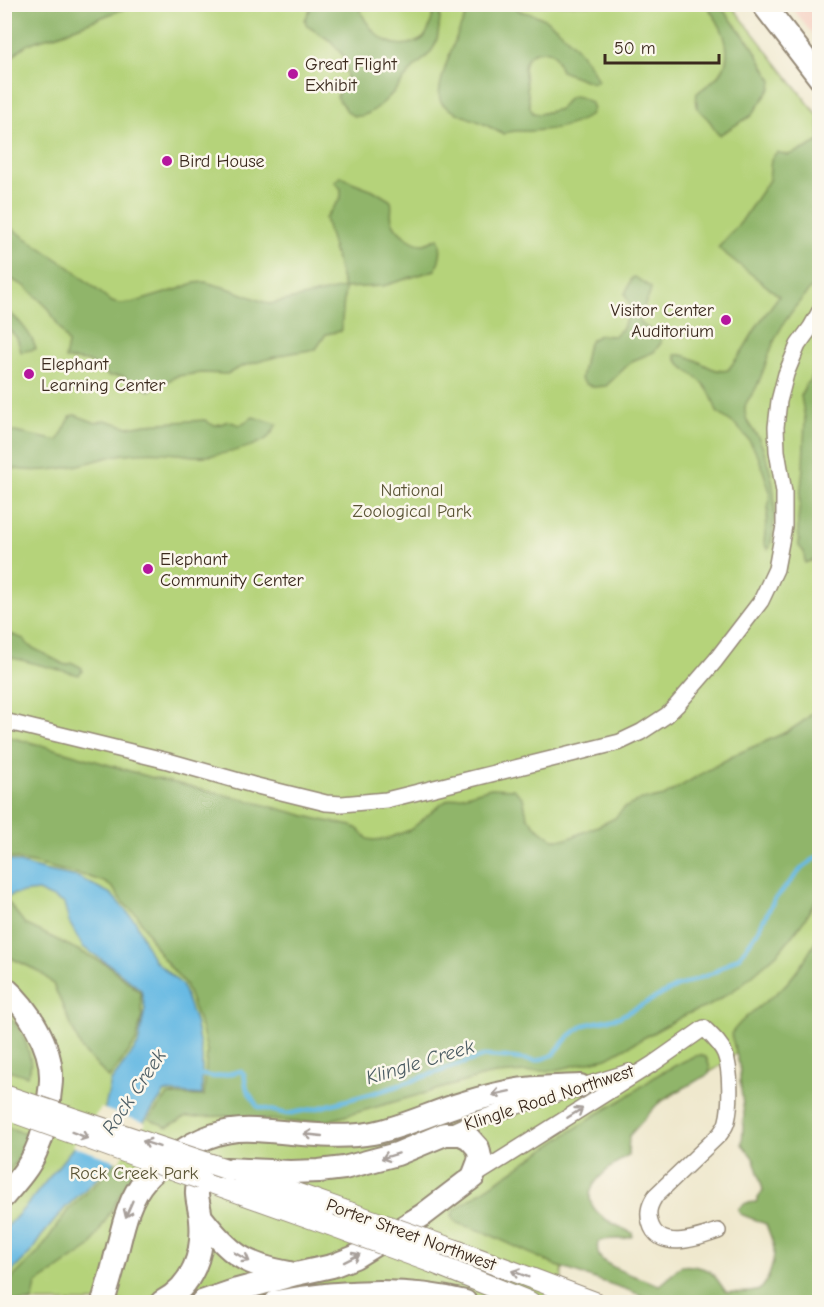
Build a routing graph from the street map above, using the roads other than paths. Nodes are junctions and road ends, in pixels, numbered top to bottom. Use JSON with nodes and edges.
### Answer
{"nodes":[{"id":1,"x":763,"y":4,"type":"edge"},
{"id":2,"x":819,"y":78,"type":"edge"},
{"id":3,"x":819,"y":311,"type":"edge"},
{"id":4,"x":815,"y":324,"type":"edge"},
{"id":5,"x":4,"y":721,"type":"edge"},
{"id":6,"x":4,"y":987,"type":"edge"},
{"id":7,"x":654,"y":1063,"type":"junction"},
{"id":8,"x":580,"y":1086,"type":"junction"},
{"id":9,"x":4,"y":1095,"type":"edge"},
{"id":10,"x":4,"y":1109,"type":"edge"},
{"id":11,"x":445,"y":1134,"type":"junction"},
{"id":12,"x":240,"y":1171,"type":"junction"},
{"id":13,"x":473,"y":1177,"type":"junction"},
{"id":14,"x":200,"y":1179,"type":"junction"},
{"id":15,"x":4,"y":1196,"type":"edge"},
{"id":16,"x":200,"y":1216,"type":"junction"},
{"id":17,"x":718,"y":1231,"type":"dead end"},
{"id":18,"x":296,"y":1274,"type":"junction"},
{"id":19,"x":412,"y":1298,"type":"edge"},
{"id":20,"x":587,"y":1301,"type":"edge"},
{"id":21,"x":103,"y":1302,"type":"edge"},
{"id":22,"x":162,"y":1302,"type":"edge"},
{"id":23,"x":202,"y":1302,"type":"edge"},
{"id":24,"x":276,"y":1302,"type":"edge"},
{"id":25,"x":465,"y":1302,"type":"edge"},
{"id":26,"x":530,"y":1302,"type":"edge"}],
"edges":[{"from":1,"to":2,"type":"main road"},
{"from":3,"to":4,"type":"street"},
{"from":4,"to":5,"type":"street"},
{"from":6,"to":15,"type":"main road"},
{"from":7,"to":8,"type":"street","name":"Klingle Road Northwest"},
{"from":13,"to":7,"type":"street","name":"Klingle Road Northwest","one_way":true},
{"from":7,"to":17,"type":"street","name":"Klingle Road Northwest"},
{"from":8,"to":11,"type":"street","name":"Klingle Road Northwest"},
{"from":8,"to":21,"type":"main road","one_way":true},
{"from":12,"to":9,"type":"main road","one_way":true,"bridge":true},
{"from":10,"to":14,"type":"main road","one_way":true,"bridge":true},
{"from":11,"to":12,"type":"main road","one_way":true},
{"from":11,"to":13,"type":"main road"},
{"from":12,"to":14,"type":"main road"},
{"from":20,"to":12,"type":"main road","name":"Porter Street Northwest","one_way":true,"bridge":true},
{"from":18,"to":13,"type":"main road","one_way":true},
{"from":14,"to":16,"type":"main road"},
{"from":14,"to":26,"type":"main road","name":"Porter Street Northwest","bridge":true},
{"from":16,"to":18,"type":"main road","one_way":true},
{"from":16,"to":22,"type":"main road"},
{"from":18,"to":23,"type":"main road"},
{"from":19,"to":24,"type":"main road"},
{"from":19,"to":25,"type":"main road"}]}
